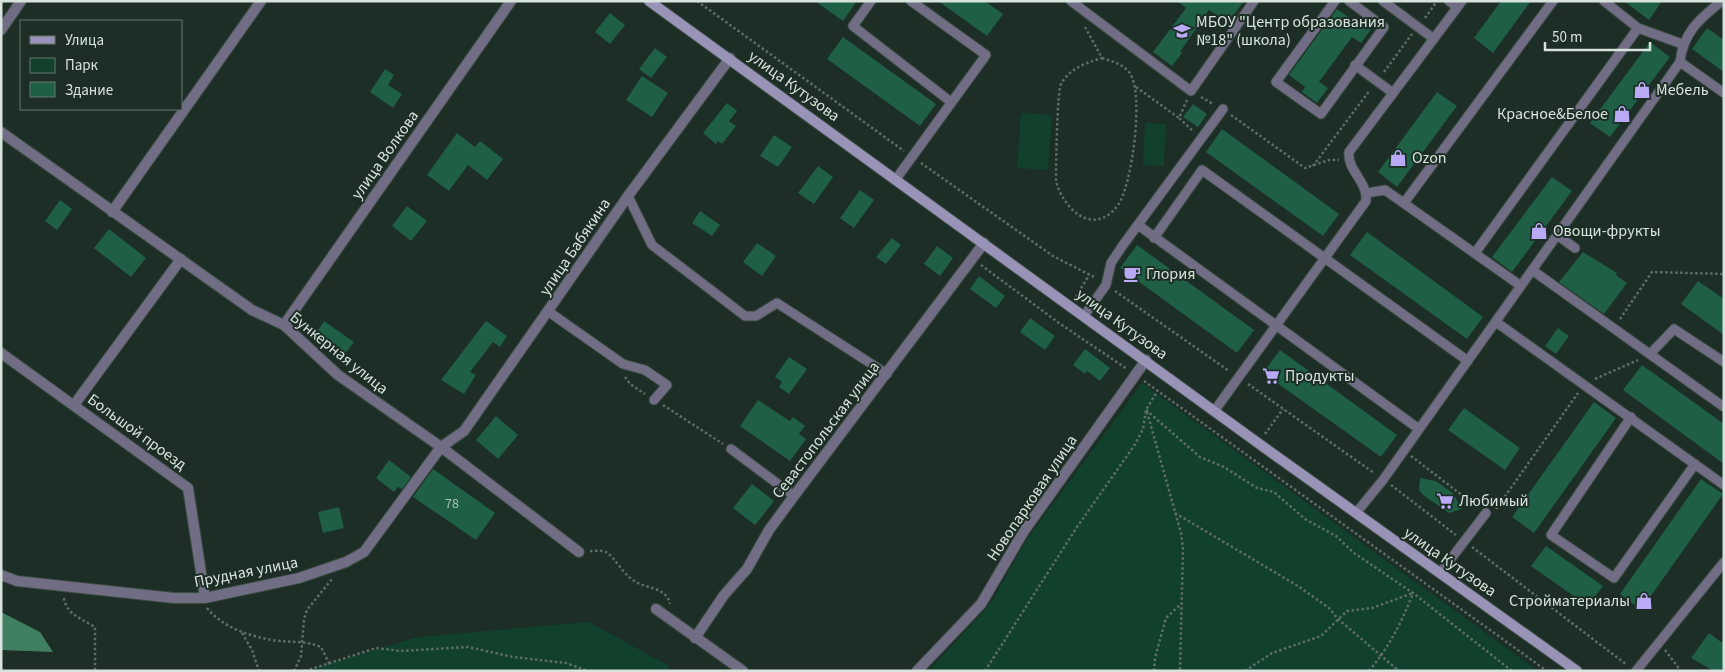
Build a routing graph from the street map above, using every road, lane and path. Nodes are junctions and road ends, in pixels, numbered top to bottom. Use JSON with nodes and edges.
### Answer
{"nodes":[{"id":1,"x":21,"y":1,"type":"edge"},
{"id":2,"x":261,"y":1,"type":"edge"},
{"id":3,"x":511,"y":1,"type":"edge"},
{"id":4,"x":649,"y":1,"type":"edge"},
{"id":5,"x":697,"y":1,"type":"edge"},
{"id":6,"x":911,"y":1,"type":"edge"},
{"id":7,"x":1254,"y":1,"type":"edge"},
{"id":8,"x":1335,"y":1,"type":"edge"},
{"id":9,"x":1349,"y":1,"type":"edge"},
{"id":10,"x":1383,"y":1,"type":"edge"},
{"id":11,"x":1449,"y":1,"type":"edge"},
{"id":12,"x":1553,"y":1,"type":"edge"},
{"id":13,"x":1604,"y":1,"type":"edge"},
{"id":14,"x":869,"y":2,"type":"edge"},
{"id":15,"x":1072,"y":2,"type":"edge"},
{"id":16,"x":1722,"y":3,"type":"edge"},
{"id":17,"x":1460,"y":4,"type":"edge"},
{"id":18,"x":1638,"y":28,"type":"junction"},
{"id":19,"x":1,"y":30,"type":"edge"},
{"id":20,"x":1434,"y":39,"type":"junction"},
{"id":21,"x":1682,"y":44,"type":"junction"},
{"id":22,"x":730,"y":58,"type":"junction"},
{"id":23,"x":1102,"y":58,"type":"junction"},
{"id":24,"x":1680,"y":62,"type":"junction"},
{"id":25,"x":1355,"y":65,"type":"junction"},
{"id":26,"x":1135,"y":86,"type":"junction"},
{"id":27,"x":1191,"y":91,"type":"junction"},
{"id":28,"x":1393,"y":93,"type":"junction"},
{"id":29,"x":1724,"y":93,"type":"edge"},
{"id":30,"x":951,"y":102,"type":"junction"},
{"id":31,"x":1223,"y":110,"type":"junction"},
{"id":32,"x":1179,"y":118,"type":"dead end"},
{"id":33,"x":1,"y":132,"type":"edge"},
{"id":34,"x":911,"y":156,"type":"junction"},
{"id":35,"x":1348,"y":160,"type":"junction"},
{"id":36,"x":896,"y":179,"type":"junction"},
{"id":37,"x":1367,"y":193,"type":"junction"},
{"id":38,"x":628,"y":196,"type":"junction"},
{"id":39,"x":1404,"y":203,"type":"junction"},
{"id":40,"x":112,"y":212,"type":"junction"},
{"id":41,"x":1138,"y":226,"type":"junction"},
{"id":42,"x":1557,"y":235,"type":"junction"},
{"id":43,"x":1154,"y":238,"type":"junction"},
{"id":44,"x":984,"y":243,"type":"junction"},
{"id":45,"x":1576,"y":248,"type":"dead end"},
{"id":46,"x":1475,"y":253,"type":"junction"},
{"id":47,"x":1325,"y":258,"type":"junction"},
{"id":48,"x":180,"y":259,"type":"junction"},
{"id":49,"x":973,"y":259,"type":"junction"},
{"id":50,"x":1532,"y":270,"type":"junction"},
{"id":51,"x":1724,"y":274,"type":"edge"},
{"id":52,"x":1106,"y":285,"type":"junction"},
{"id":53,"x":1521,"y":286,"type":"junction"},
{"id":54,"x":549,"y":312,"type":"junction"},
{"id":55,"x":1084,"y":316,"type":"junction"},
{"id":56,"x":1496,"y":322,"type":"junction"},
{"id":57,"x":284,"y":325,"type":"junction"},
{"id":58,"x":1276,"y":327,"type":"junction"},
{"id":59,"x":1614,"y":328,"type":"junction"},
{"id":60,"x":1,"y":353,"type":"edge"},
{"id":61,"x":1650,"y":354,"type":"junction"},
{"id":62,"x":1146,"y":360,"type":"junction"},
{"id":63,"x":1468,"y":361,"type":"junction"},
{"id":64,"x":1724,"y":362,"type":"edge"},
{"id":65,"x":623,"y":364,"type":"junction"},
{"id":66,"x":887,"y":374,"type":"junction"},
{"id":67,"x":1135,"y":375,"type":"junction"},
{"id":68,"x":1240,"y":378,"type":"junction"},
{"id":69,"x":1584,"y":384,"type":"junction"},
{"id":70,"x":1158,"y":390,"type":"junction"},
{"id":71,"x":654,"y":400,"type":"junction"},
{"id":72,"x":74,"y":405,"type":"junction"},
{"id":73,"x":1724,"y":407,"type":"edge"},
{"id":74,"x":1146,"y":410,"type":"junction"},
{"id":75,"x":1215,"y":410,"type":"junction"},
{"id":76,"x":1631,"y":417,"type":"junction"},
{"id":77,"x":1419,"y":429,"type":"junction"},
{"id":78,"x":441,"y":447,"type":"junction"},
{"id":79,"x":731,"y":449,"type":"joint"},
{"id":80,"x":1404,"y":450,"type":"junction"},
{"id":81,"x":1695,"y":464,"type":"junction"},
{"id":82,"x":1383,"y":480,"type":"junction"},
{"id":83,"x":1724,"y":485,"type":"edge"},
{"id":84,"x":794,"y":496,"type":"junction"},
{"id":85,"x":1176,"y":513,"type":"junction"},
{"id":86,"x":1356,"y":513,"type":"junction"},
{"id":87,"x":1486,"y":513,"type":"junction"},
{"id":88,"x":1465,"y":542,"type":"junction"},
{"id":89,"x":579,"y":552,"type":"joint"},
{"id":90,"x":346,"y":562,"type":"junction"},
{"id":91,"x":1724,"y":562,"type":"edge"},
{"id":92,"x":1440,"y":573,"type":"junction"},
{"id":93,"x":1,"y":574,"type":"edge"},
{"id":94,"x":1720,"y":576,"type":"edge"},
{"id":95,"x":63,"y":586,"type":"junction"},
{"id":96,"x":1413,"y":593,"type":"junction"},
{"id":97,"x":205,"y":598,"type":"junction"},
{"id":98,"x":1181,"y":604,"type":"junction"},
{"id":99,"x":656,"y":609,"type":"dead end"},
{"id":100,"x":669,"y":618,"type":"junction"},
{"id":101,"x":1338,"y":619,"type":"junction"},
{"id":102,"x":241,"y":632,"type":"junction"},
{"id":103,"x":695,"y":638,"type":"junction"},
{"id":104,"x":1658,"y":640,"type":"junction"},
{"id":105,"x":303,"y":641,"type":"junction"},
{"id":106,"x":1381,"y":656,"type":"junction"},
{"id":107,"x":330,"y":664,"type":"junction"},
{"id":108,"x":96,"y":671,"type":"edge"},
{"id":109,"x":259,"y":671,"type":"edge"},
{"id":110,"x":294,"y":671,"type":"edge"},
{"id":111,"x":305,"y":671,"type":"edge"},
{"id":112,"x":588,"y":671,"type":"edge"},
{"id":113,"x":743,"y":671,"type":"edge"},
{"id":114,"x":917,"y":671,"type":"edge"},
{"id":115,"x":985,"y":671,"type":"edge"},
{"id":116,"x":1154,"y":671,"type":"edge"},
{"id":117,"x":1180,"y":671,"type":"edge"},
{"id":118,"x":1245,"y":671,"type":"edge"},
{"id":119,"x":1369,"y":671,"type":"edge"},
{"id":120,"x":1399,"y":671,"type":"edge"},
{"id":121,"x":1512,"y":671,"type":"edge"},
{"id":122,"x":1546,"y":671,"type":"edge"},
{"id":123,"x":1577,"y":671,"type":"edge"},
{"id":124,"x":1635,"y":671,"type":"edge"},
{"id":125,"x":1681,"y":671,"type":"edge"}],
"edges":[{"from":1,"to":19,"type":"street"},
{"from":2,"to":40,"type":"street"},
{"from":3,"to":57,"type":"street","name":"улица Волкова"},
{"from":4,"to":22,"type":"main road","name":"улица Кутузова"},
{"from":5,"to":34,"type":"path"},
{"from":6,"to":30,"type":"lane"},
{"from":7,"to":27,"type":"lane"},
{"from":8,"to":25,"type":"lane"},
{"from":9,"to":25,"type":"lane"},
{"from":10,"to":20,"type":"lane"},
{"from":11,"to":17,"type":"lane"},
{"from":12,"to":39,"type":"lane"},
{"from":13,"to":18,"type":"lane"},
{"from":14,"to":30,"type":"lane"},
{"from":15,"to":23,"type":"path"},
{"from":15,"to":27,"type":"lane"},
{"from":16,"to":21,"type":"lane"},
{"from":17,"to":20,"type":"lane"},
{"from":18,"to":21,"type":"lane"},
{"from":18,"to":46,"type":"lane"},
{"from":20,"to":28,"type":"lane"},
{"from":21,"to":24,"type":"lane"},
{"from":22,"to":36,"type":"main road","name":"улица Кутузова"},
{"from":22,"to":38,"type":"street","name":"улица Бабякина"},
{"from":23,"to":26,"type":"path"},
{"from":23,"to":26,"type":"path"},
{"from":24,"to":29,"type":"lane"},
{"from":24,"to":42,"type":"lane"},
{"from":25,"to":28,"type":"lane"},
{"from":26,"to":32,"type":"path"},
{"from":27,"to":31,"type":"path"},
{"from":28,"to":35,"type":"lane"},
{"from":30,"to":34,"type":"lane"},
{"from":31,"to":35,"type":"path"},
{"from":31,"to":41,"type":"lane"},
{"from":33,"to":40,"type":"street","name":"Бункерная улица"},
{"from":34,"to":36,"type":"lane"},
{"from":34,"to":52,"type":"path"},
{"from":35,"to":37,"type":"lane"},
{"from":36,"to":44,"type":"main road","name":"улица Кутузова"},
{"from":37,"to":39,"type":"lane"},
{"from":37,"to":47,"type":"lane"},
{"from":38,"to":54,"type":"street","name":"улица Бабякина"},
{"from":38,"to":66,"type":"lane"},
{"from":39,"to":46,"type":"lane"},
{"from":40,"to":48,"type":"street","name":"Бункерная улица"},
{"from":41,"to":43,"type":"lane"},
{"from":41,"to":52,"type":"lane"},
{"from":42,"to":45,"type":"lane"},
{"from":42,"to":50,"type":"lane"},
{"from":43,"to":47,"type":"lane"},
{"from":43,"to":58,"type":"lane"},
{"from":44,"to":49,"type":"street","name":"Севастопольская улица"},
{"from":44,"to":55,"type":"main road","name":"улица Кутузова"},
{"from":46,"to":53,"type":"lane"},
{"from":47,"to":58,"type":"lane"},
{"from":47,"to":63,"type":"lane"},
{"from":48,"to":57,"type":"street","name":"Бункерная улица"},
{"from":48,"to":72,"type":"street"},
{"from":49,"to":66,"type":"street","name":"Севастопольская улица"},
{"from":49,"to":67,"type":"path"},
{"from":50,"to":53,"type":"lane"},
{"from":50,"to":59,"type":"lane"},
{"from":51,"to":59,"type":"path"},
{"from":52,"to":55,"type":"lane"},
{"from":52,"to":68,"type":"path"},
{"from":53,"to":56,"type":"lane"},
{"from":54,"to":65,"type":"lane"},
{"from":54,"to":78,"type":"street","name":"улица Бабякина"},
{"from":55,"to":62,"type":"main road","name":"улица Кутузова"},
{"from":56,"to":63,"type":"lane"},
{"from":56,"to":69,"type":"lane"},
{"from":57,"to":78,"type":"street","name":"Бункерная улица"},
{"from":58,"to":68,"type":"lane"},
{"from":58,"to":77,"type":"lane"},
{"from":59,"to":61,"type":"lane"},
{"from":60,"to":72,"type":"street","name":"Большой проезд"},
{"from":61,"to":64,"type":"lane"},
{"from":61,"to":69,"type":"path"},
{"from":61,"to":73,"type":"lane"},
{"from":62,"to":67,"type":"street","name":"Новопарковая улица"},
{"from":62,"to":75,"type":"main road","name":"улица Кутузова"},
{"from":63,"to":77,"type":"lane"},
{"from":65,"to":71,"type":"path"},
{"from":65,"to":71,"type":"lane"},
{"from":66,"to":84,"type":"street","name":"Севастопольская улица"},
{"from":67,"to":70,"type":"path"},
{"from":67,"to":114,"type":"street","name":"Новопарковая улица"},
{"from":68,"to":75,"type":"lane"},
{"from":68,"to":82,"type":"path"},
{"from":69,"to":76,"type":"lane"},
{"from":69,"to":87,"type":"path"},
{"from":70,"to":74,"type":"path"},
{"from":70,"to":122,"type":"path"},
{"from":71,"to":79,"type":"path"},
{"from":72,"to":97,"type":"street","name":"Большой проезд"},
{"from":74,"to":85,"type":"path"},
{"from":74,"to":96,"type":"path"},
{"from":74,"to":115,"type":"path"},
{"from":75,"to":86,"type":"main road","name":"улица Кутузова"},
{"from":76,"to":81,"type":"lane"},
{"from":76,"to":81,"type":"lane"},
{"from":77,"to":80,"type":"lane"},
{"from":78,"to":89,"type":"street","name":"Бункерная улица"},
{"from":78,"to":90,"type":"street","name":"Прудная улица"},
{"from":79,"to":84,"type":"lane"},
{"from":80,"to":82,"type":"lane"},
{"from":80,"to":87,"type":"path"},
{"from":81,"to":83,"type":"lane"},
{"from":82,"to":86,"type":"lane"},
{"from":82,"to":88,"type":"path"},
{"from":84,"to":103,"type":"street","name":"Севастопольская улица"},
{"from":85,"to":98,"type":"path"},
{"from":85,"to":101,"type":"path"},
{"from":86,"to":92,"type":"main road","name":"улица Кутузова"},
{"from":87,"to":88,"type":"lane"},
{"from":88,"to":92,"type":"lane"},
{"from":88,"to":124,"type":"path"},
{"from":89,"to":100,"type":"path"},
{"from":90,"to":97,"type":"street","name":"Прудная улица"},
{"from":90,"to":105,"type":"path"},
{"from":91,"to":94,"type":"lane"},
{"from":92,"to":123,"type":"main road","name":"улица Кутузова"},
{"from":93,"to":95,"type":"street","name":"Прудная улица"},
{"from":94,"to":104,"type":"lane"},
{"from":95,"to":97,"type":"street","name":"Прудная улица"},
{"from":95,"to":108,"type":"path"},
{"from":96,"to":101,"type":"path"},
{"from":96,"to":106,"type":"path"},
{"from":96,"to":121,"type":"path"},
{"from":97,"to":102,"type":"path"},
{"from":98,"to":116,"type":"path"},
{"from":98,"to":117,"type":"path"},
{"from":99,"to":100,"type":"street"},
{"from":100,"to":103,"type":"street"},
{"from":101,"to":106,"type":"path"},
{"from":101,"to":118,"type":"path"},
{"from":102,"to":105,"type":"path"},
{"from":102,"to":109,"type":"path"},
{"from":103,"to":113,"type":"street"},
{"from":104,"to":124,"type":"lane"},
{"from":104,"to":125,"type":"path"},
{"from":105,"to":107,"type":"path"},
{"from":105,"to":110,"type":"path"},
{"from":106,"to":119,"type":"path"},
{"from":106,"to":120,"type":"path"},
{"from":107,"to":111,"type":"path"},
{"from":107,"to":112,"type":"path"}]}
